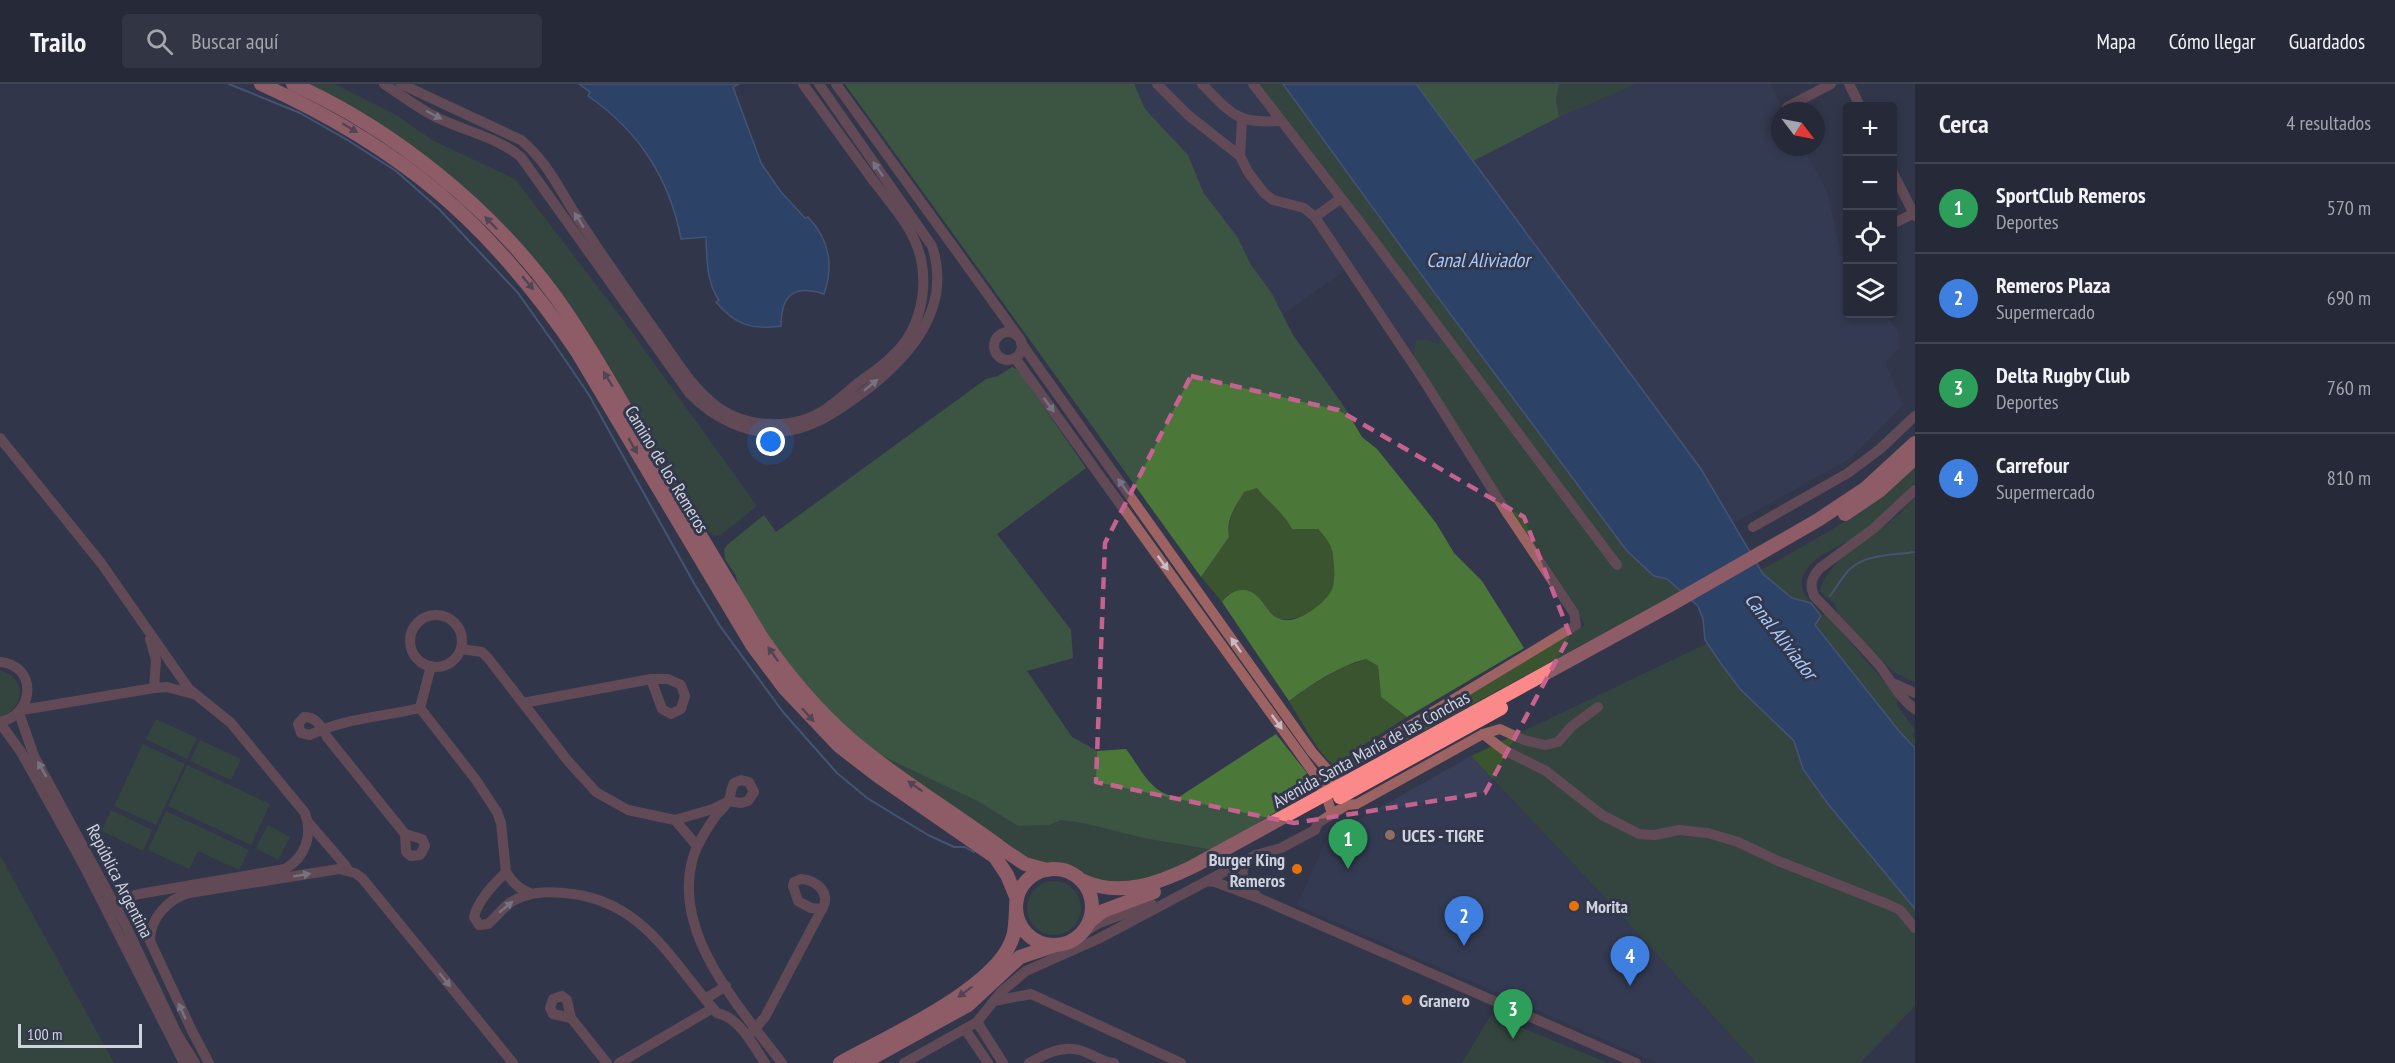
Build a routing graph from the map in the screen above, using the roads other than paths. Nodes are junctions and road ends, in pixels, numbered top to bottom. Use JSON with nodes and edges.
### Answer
{"nodes":[{"id":1,"x":261,"y":84,"type":"edge"},
{"id":2,"x":292,"y":84,"type":"edge"},
{"id":3,"x":384,"y":84,"type":"edge"},
{"id":4,"x":401,"y":84,"type":"edge"},
{"id":5,"x":803,"y":84,"type":"edge"},
{"id":6,"x":819,"y":84,"type":"edge"},
{"id":7,"x":836,"y":84,"type":"edge"},
{"id":8,"x":1157,"y":84,"type":"edge"},
{"id":9,"x":1202,"y":84,"type":"edge"},
{"id":10,"x":1253,"y":84,"type":"edge"},
{"id":11,"x":1831,"y":84,"type":"edge"},
{"id":12,"x":1849,"y":84,"type":"edge"},
{"id":13,"x":1797,"y":102,"type":"edge"},
{"id":14,"x":1858,"y":102,"type":"edge"},
{"id":15,"x":1242,"y":119,"type":"junction"},
{"id":16,"x":1280,"y":121,"type":"junction"},
{"id":17,"x":1240,"y":156,"type":"junction"},
{"id":18,"x":1897,"y":179,"type":"edge"},
{"id":19,"x":1340,"y":199,"type":"junction"},
{"id":20,"x":1915,"y":214,"type":"edge"},
{"id":21,"x":1315,"y":217,"type":"junction"},
{"id":22,"x":1897,"y":222,"type":"edge"},
{"id":23,"x":937,"y":262,"type":"junction"},
{"id":24,"x":921,"y":263,"type":"junction"},
{"id":25,"x":923,"y":292,"type":"junction"},
{"id":26,"x":935,"y":295,"type":"junction"},
{"id":27,"x":1019,"y":339,"type":"junction"},
{"id":28,"x":1015,"y":357,"type":"junction"},
{"id":29,"x":1915,"y":416,"type":"edge"},
{"id":30,"x":0,"y":438,"type":"edge"},
{"id":31,"x":1915,"y":443,"type":"edge"},
{"id":32,"x":1915,"y":458,"type":"edge"},
{"id":33,"x":1915,"y":490,"type":"edge"},
{"id":34,"x":1754,"y":528,"type":"dead end"},
{"id":35,"x":1157,"y":534,"type":"junction"},
{"id":36,"x":1148,"y":542,"type":"junction"},
{"id":37,"x":1766,"y":555,"type":"junction"},
{"id":38,"x":1617,"y":565,"type":"dead end"},
{"id":39,"x":1671,"y":609,"type":"junction"},
{"id":40,"x":145,"y":625,"type":"junction"},
{"id":41,"x":461,"y":649,"type":"junction"},
{"id":42,"x":0,"y":662,"type":"edge"},
{"id":43,"x":431,"y":666,"type":"junction"},
{"id":44,"x":651,"y":679,"type":"dead end"},
{"id":45,"x":1894,"y":684,"type":"junction"},
{"id":46,"x":1259,"y":687,"type":"junction"},
{"id":47,"x":154,"y":688,"type":"junction"},
{"id":48,"x":1915,"y":693,"type":"edge"},
{"id":49,"x":197,"y":696,"type":"junction"},
{"id":50,"x":523,"y":703,"type":"junction"},
{"id":51,"x":1598,"y":707,"type":"dead end"},
{"id":52,"x":420,"y":708,"type":"junction"},
{"id":53,"x":1915,"y":709,"type":"edge"},
{"id":54,"x":20,"y":711,"type":"junction"},
{"id":55,"x":0,"y":723,"type":"edge"},
{"id":56,"x":1483,"y":734,"type":"junction"},
{"id":57,"x":1333,"y":776,"type":"junction"},
{"id":58,"x":1356,"y":789,"type":"junction"},
{"id":59,"x":1329,"y":804,"type":"junction"},
{"id":60,"x":1347,"y":805,"type":"junction"},
{"id":61,"x":57,"y":807,"type":"junction"},
{"id":62,"x":675,"y":820,"type":"junction"},
{"id":63,"x":308,"y":822,"type":"junction"},
{"id":64,"x":405,"y":834,"type":"dead end"},
{"id":65,"x":697,"y":846,"type":"junction"},
{"id":66,"x":1244,"y":862,"type":"junction"},
{"id":67,"x":348,"y":870,"type":"junction"},
{"id":68,"x":1047,"y":870,"type":"junction"},
{"id":69,"x":506,"y":872,"type":"junction"},
{"id":70,"x":1081,"y":880,"type":"junction"},
{"id":71,"x":1207,"y":881,"type":"junction"},
{"id":72,"x":530,"y":893,"type":"junction"},
{"id":73,"x":1261,"y":899,"type":"junction"},
{"id":74,"x":1167,"y":902,"type":"junction"},
{"id":75,"x":1016,"y":905,"type":"junction"},
{"id":76,"x":116,"y":908,"type":"junction"},
{"id":77,"x":822,"y":909,"type":"dead end"},
{"id":78,"x":1089,"y":922,"type":"junction"},
{"id":79,"x":120,"y":926,"type":"junction"},
{"id":80,"x":1915,"y":928,"type":"edge"},
{"id":81,"x":1081,"y":934,"type":"junction"},
{"id":82,"x":1055,"y":945,"type":"junction"},
{"id":83,"x":726,"y":986,"type":"junction"},
{"id":84,"x":993,"y":1001,"type":"junction"},
{"id":85,"x":709,"y":1004,"type":"junction"},
{"id":86,"x":741,"y":1009,"type":"junction"},
{"id":87,"x":571,"y":1018,"type":"dead end"},
{"id":88,"x":731,"y":1018,"type":"junction"},
{"id":89,"x":977,"y":1022,"type":"junction"},
{"id":90,"x":965,"y":1029,"type":"junction"},
{"id":91,"x":751,"y":1034,"type":"junction"},
{"id":92,"x":178,"y":1043,"type":"junction"},
{"id":93,"x":184,"y":1063,"type":"edge"},
{"id":94,"x":195,"y":1063,"type":"edge"},
{"id":95,"x":209,"y":1063,"type":"edge"},
{"id":96,"x":513,"y":1063,"type":"edge"},
{"id":97,"x":609,"y":1063,"type":"edge"},
{"id":98,"x":619,"y":1063,"type":"edge"},
{"id":99,"x":765,"y":1063,"type":"edge"},
{"id":100,"x":782,"y":1063,"type":"edge"},
{"id":101,"x":840,"y":1063,"type":"edge"},
{"id":102,"x":863,"y":1063,"type":"edge"},
{"id":103,"x":904,"y":1063,"type":"edge"},
{"id":104,"x":988,"y":1063,"type":"edge"},
{"id":105,"x":1003,"y":1063,"type":"edge"},
{"id":106,"x":1029,"y":1063,"type":"edge"},
{"id":107,"x":1114,"y":1063,"type":"edge"},
{"id":108,"x":1181,"y":1063,"type":"edge"},
{"id":109,"x":1636,"y":1063,"type":"edge"}],
"edges":[{"from":1,"to":75,"type":"main road","name":"Camino de los Remeros","one_way":true},
{"from":68,"to":2,"type":"main road","name":"Camino de los Remeros","one_way":true},
{"from":3,"to":26,"type":"street","one_way":true},
{"from":25,"to":4,"type":"street","one_way":true},
{"from":5,"to":24,"type":"street"},
{"from":23,"to":6,"type":"street","one_way":true},
{"from":7,"to":27,"type":"street"},
{"from":8,"to":17,"type":"street"},
{"from":9,"to":15,"type":"street"},
{"from":10,"to":16,"type":"street"},
{"from":11,"to":13,"type":"street"},
{"from":12,"to":14,"type":"street"},
{"from":15,"to":16,"type":"street"},
{"from":15,"to":17,"type":"street"},
{"from":16,"to":19,"type":"street"},
{"from":17,"to":21,"type":"street"},
{"from":18,"to":20,"type":"street"},
{"from":19,"to":21,"type":"street"},
{"from":19,"to":38,"type":"street"},
{"from":20,"to":22,"type":"street"},
{"from":21,"to":57,"type":"street"},
{"from":23,"to":24,"type":"street"},
{"from":23,"to":26,"type":"street"},
{"from":24,"to":25,"type":"street"},
{"from":25,"to":26,"type":"street"},
{"from":27,"to":28,"type":"street"},
{"from":27,"to":28,"type":"street"},
{"from":35,"to":27,"type":"street","one_way":true},
{"from":28,"to":36,"type":"street","one_way":true},
{"from":29,"to":34,"type":"street"},
{"from":30,"to":40,"type":"street"},
{"from":31,"to":37,"type":"main road"},
{"from":32,"to":37,"type":"main road"},
{"from":33,"to":45,"type":"street"},
{"from":35,"to":36,"type":"street"},
{"from":46,"to":35,"type":"street","one_way":true},
{"from":36,"to":46,"type":"street","one_way":true},
{"from":37,"to":39,"type":"main road"},
{"from":39,"to":58,"type":"main road","name":"Avenida Santa María de las Conchas"},
{"from":39,"to":59,"type":"main road","name":"Avenida Santa María de las Conchas"},
{"from":40,"to":47,"type":"street"},
{"from":40,"to":49,"type":"street"},
{"from":41,"to":43,"type":"street"},
{"from":41,"to":43,"type":"street"},
{"from":41,"to":50,"type":"street"},
{"from":42,"to":54,"type":"street"},
{"from":43,"to":52,"type":"street"},
{"from":44,"to":50,"type":"street"},
{"from":45,"to":48,"type":"street"},
{"from":45,"to":53,"type":"street"},
{"from":46,"to":57,"type":"street"},
{"from":46,"to":59,"type":"street","one_way":true},
{"from":47,"to":49,"type":"street"},
{"from":47,"to":54,"type":"street"},
{"from":49,"to":63,"type":"street"},
{"from":50,"to":62,"type":"street"},
{"from":51,"to":56,"type":"street"},
{"from":52,"to":64,"type":"street"},
{"from":52,"to":69,"type":"street"},
{"from":54,"to":55,"type":"street"},
{"from":61,"to":54,"type":"street","name":"República Argentina","one_way":true},
{"from":55,"to":61,"type":"street","name":"República Argentina"},
{"from":56,"to":60,"type":"street"},
{"from":56,"to":80,"type":"street"},
{"from":57,"to":59,"type":"street"},
{"from":58,"to":59,"type":"main road","name":"Avenida Santa María de las Conchas"},
{"from":58,"to":60,"type":"street"},
{"from":59,"to":60,"type":"street"},
{"from":59,"to":66,"type":"street"},
{"from":59,"to":70,"type":"main road","name":"Avenida Santa María de las Conchas"},
{"from":59,"to":78,"type":"main road","name":"Avenida Santa María de las Conchas"},
{"from":61,"to":76,"type":"street","name":"República Argentina"},
{"from":61,"to":79,"type":"street","name":"República Argentina"},
{"from":62,"to":65,"type":"street"},
{"from":62,"to":65,"type":"street"},
{"from":63,"to":67,"type":"street"},
{"from":63,"to":76,"type":"street"},
{"from":65,"to":83,"type":"street"},
{"from":66,"to":71,"type":"street"},
{"from":66,"to":73,"type":"street"},
{"from":95,"to":67,"type":"street","one_way":true},
{"from":67,"to":96,"type":"street","one_way":true},
{"from":68,"to":70,"type":"main road"},
{"from":68,"to":75,"type":"main road"},
{"from":69,"to":72,"type":"street"},
{"from":69,"to":72,"type":"street","one_way":true},
{"from":70,"to":78,"type":"main road"},
{"from":71,"to":73,"type":"street"},
{"from":71,"to":74,"type":"street"},
{"from":72,"to":85,"type":"street"},
{"from":73,"to":109,"type":"street"},
{"from":74,"to":81,"type":"street"},
{"from":74,"to":84,"type":"street"},
{"from":75,"to":82,"type":"main road"},
{"from":75,"to":101,"type":"main road","one_way":true},
{"from":76,"to":79,"type":"street","name":"República Argentina"},
{"from":77,"to":91,"type":"street"},
{"from":78,"to":81,"type":"main road"},
{"from":79,"to":92,"type":"street","name":"República Argentina"},
{"from":81,"to":82,"type":"main road"},
{"from":82,"to":102,"type":"main road"},
{"from":83,"to":85,"type":"street"},
{"from":83,"to":86,"type":"street"},
{"from":84,"to":89,"type":"street"},
{"from":84,"to":108,"type":"street"},
{"from":85,"to":88,"type":"street"},
{"from":85,"to":98,"type":"street"},
{"from":86,"to":88,"type":"street"},
{"from":86,"to":91,"type":"street"},
{"from":87,"to":97,"type":"street"},
{"from":88,"to":91,"type":"street"},
{"from":89,"to":90,"type":"street"},
{"from":89,"to":105,"type":"street"},
{"from":90,"to":103,"type":"street"},
{"from":90,"to":104,"type":"street"},
{"from":91,"to":99,"type":"street"},
{"from":91,"to":100,"type":"street"},
{"from":92,"to":93,"type":"street","name":"República Argentina"},
{"from":92,"to":94,"type":"street","name":"República Argentina"},
{"from":106,"to":107,"type":"street"}]}
